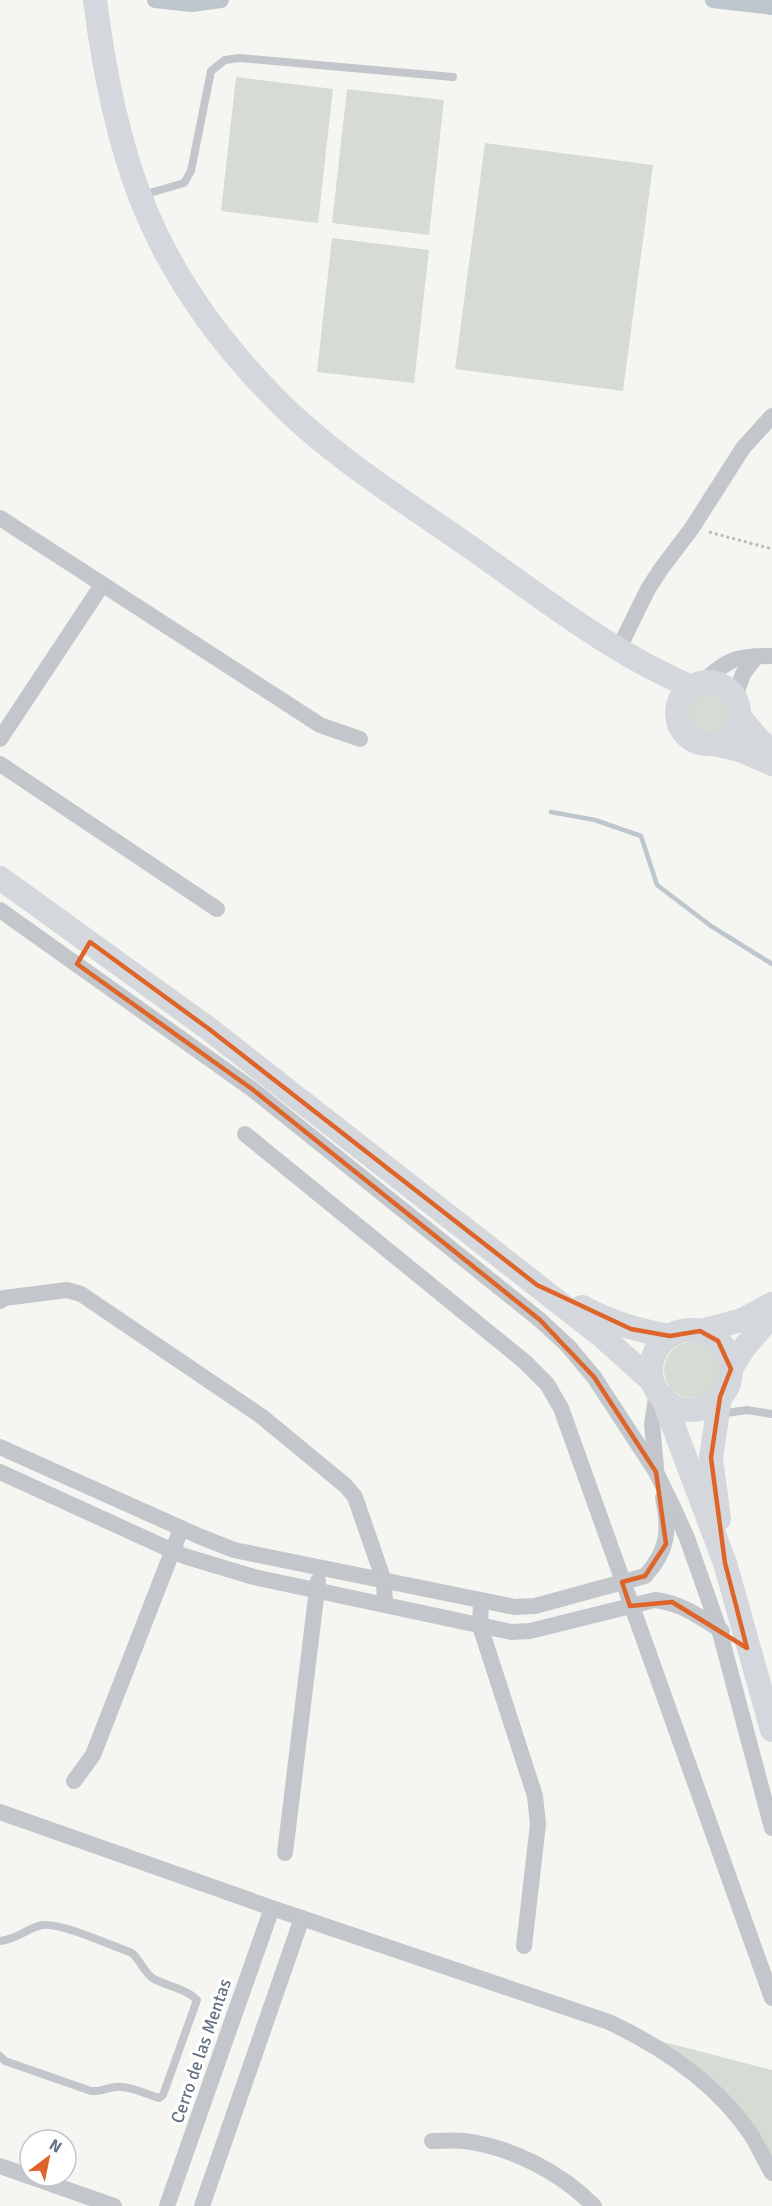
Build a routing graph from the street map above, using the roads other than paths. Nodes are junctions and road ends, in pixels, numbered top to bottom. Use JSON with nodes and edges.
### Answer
{"nodes":[{"id":1,"x":95,"y":0,"type":"edge"},
{"id":2,"x":453,"y":77,"type":"dead end"},
{"id":3,"x":140,"y":196,"type":"junction"},
{"id":4,"x":772,"y":416,"type":"edge"},
{"id":5,"x":0,"y":518,"type":"edge"},
{"id":6,"x":102,"y":585,"type":"junction"},
{"id":7,"x":618,"y":650,"type":"junction"},
{"id":8,"x":764,"y":656,"type":"edge"},
{"id":9,"x":696,"y":685,"type":"junction"},
{"id":10,"x":737,"y":707,"type":"junction"},
{"id":11,"x":677,"y":711,"type":"junction"},
{"id":12,"x":0,"y":739,"type":"edge"},
{"id":13,"x":360,"y":739,"type":"dead end"},
{"id":14,"x":715,"y":744,"type":"junction"},
{"id":15,"x":772,"y":751,"type":"edge"},
{"id":16,"x":0,"y":764,"type":"edge"},
{"id":17,"x":772,"y":764,"type":"edge"},
{"id":18,"x":0,"y":878,"type":"edge"},
{"id":19,"x":217,"y":909,"type":"dead end"},
{"id":20,"x":0,"y":910,"type":"edge"},
{"id":21,"x":90,"y":942,"type":"junction"},
{"id":22,"x":77,"y":964,"type":"junction"},
{"id":23,"x":204,"y":1039,"type":"junction"},
{"id":24,"x":257,"y":1080,"type":"junction"},
{"id":25,"x":245,"y":1134,"type":"dead end"},
{"id":26,"x":537,"y":1285,"type":"junction"},
{"id":27,"x":0,"y":1301,"type":"edge"},
{"id":28,"x":772,"y":1304,"type":"edge"},
{"id":29,"x":772,"y":1315,"type":"edge"},
{"id":30,"x":700,"y":1331,"type":"junction"},
{"id":31,"x":670,"y":1336,"type":"junction"},
{"id":32,"x":731,"y":1369,"type":"junction"},
{"id":33,"x":657,"y":1390,"type":"junction"},
{"id":34,"x":719,"y":1406,"type":"junction"},
{"id":35,"x":772,"y":1414,"type":"edge"},
{"id":36,"x":0,"y":1447,"type":"edge"},
{"id":37,"x":0,"y":1472,"type":"edge"},
{"id":38,"x":656,"y":1472,"type":"junction"},
{"id":39,"x":181,"y":1529,"type":"junction"},
{"id":40,"x":173,"y":1551,"type":"junction"},
{"id":41,"x":725,"y":1563,"type":"junction"},
{"id":42,"x":319,"y":1568,"type":"junction"},
{"id":43,"x":384,"y":1581,"type":"junction"},
{"id":44,"x":622,"y":1582,"type":"junction"},
{"id":45,"x":318,"y":1590,"type":"junction"},
{"id":46,"x":481,"y":1601,"type":"junction"},
{"id":47,"x":385,"y":1605,"type":"junction"},
{"id":48,"x":630,"y":1606,"type":"junction"},
{"id":49,"x":480,"y":1626,"type":"junction"},
{"id":50,"x":719,"y":1629,"type":"junction"},
{"id":51,"x":747,"y":1648,"type":"junction"},
{"id":52,"x":772,"y":1730,"type":"edge"},
{"id":53,"x":74,"y":1781,"type":"dead end"},
{"id":54,"x":0,"y":1812,"type":"edge"},
{"id":55,"x":772,"y":1828,"type":"edge"},
{"id":56,"x":285,"y":1853,"type":"dead end"},
{"id":57,"x":272,"y":1908,"type":"junction"},
{"id":58,"x":302,"y":1918,"type":"junction"},
{"id":59,"x":0,"y":1941,"type":"edge"},
{"id":60,"x":524,"y":1946,"type":"dead end"},
{"id":61,"x":772,"y":1998,"type":"edge"},
{"id":62,"x":0,"y":2056,"type":"edge"},
{"id":63,"x":432,"y":2141,"type":"dead end"},
{"id":64,"x":0,"y":2166,"type":"edge"},
{"id":65,"x":772,"y":2173,"type":"edge"},
{"id":66,"x":114,"y":2206,"type":"edge"},
{"id":67,"x":168,"y":2206,"type":"edge"},
{"id":68,"x":202,"y":2206,"type":"edge"},
{"id":69,"x":594,"y":2206,"type":"edge"}],
"edges":[{"from":1,"to":3,"type":"main road"},
{"from":2,"to":3,"type":"lane"},
{"from":3,"to":7,"type":"main road"},
{"from":4,"to":7,"type":"street"},
{"from":5,"to":6,"type":"street"},
{"from":6,"to":12,"type":"street"},
{"from":6,"to":13,"type":"street"},
{"from":7,"to":9,"type":"main road"},
{"from":7,"to":11,"type":"main road"},
{"from":8,"to":9,"type":"street"},
{"from":8,"to":10,"type":"street"},
{"from":9,"to":10,"type":"main road"},
{"from":9,"to":11,"type":"main road"},
{"from":10,"to":14,"type":"main road"},
{"from":10,"to":15,"type":"main road"},
{"from":11,"to":14,"type":"main road"},
{"from":14,"to":17,"type":"main road"},
{"from":16,"to":19,"type":"street"},
{"from":18,"to":21,"type":"main road"},
{"from":20,"to":22,"type":"street"},
{"from":21,"to":22,"type":"street"},
{"from":21,"to":23,"type":"main road"},
{"from":22,"to":23,"type":"street"},
{"from":23,"to":24,"type":"main road"},
{"from":24,"to":26,"type":"main road"},
{"from":24,"to":38,"type":"street"},
{"from":25,"to":44,"type":"street"},
{"from":26,"to":31,"type":"main road"},
{"from":26,"to":33,"type":"main road"},
{"from":27,"to":43,"type":"street"},
{"from":28,"to":30,"type":"main road"},
{"from":29,"to":32,"type":"main road"},
{"from":30,"to":31,"type":"main road"},
{"from":30,"to":32,"type":"main road"},
{"from":31,"to":33,"type":"main road"},
{"from":32,"to":34,"type":"main road"},
{"from":33,"to":34,"type":"main road"},
{"from":33,"to":38,"type":"street"},
{"from":33,"to":41,"type":"main road"},
{"from":34,"to":35,"type":"lane"},
{"from":34,"to":41,"type":"main road"},
{"from":36,"to":39,"type":"street"},
{"from":37,"to":40,"type":"street"},
{"from":38,"to":44,"type":"street"},
{"from":38,"to":50,"type":"street"},
{"from":39,"to":40,"type":"street"},
{"from":39,"to":42,"type":"street"},
{"from":40,"to":45,"type":"street"},
{"from":40,"to":53,"type":"street"},
{"from":41,"to":51,"type":"main road"},
{"from":42,"to":43,"type":"street"},
{"from":42,"to":45,"type":"street"},
{"from":43,"to":46,"type":"street"},
{"from":43,"to":47,"type":"street"},
{"from":44,"to":46,"type":"street"},
{"from":44,"to":48,"type":"street"},
{"from":45,"to":47,"type":"street"},
{"from":45,"to":56,"type":"street"},
{"from":46,"to":49,"type":"street"},
{"from":47,"to":49,"type":"street"},
{"from":48,"to":49,"type":"street"},
{"from":48,"to":50,"type":"street"},
{"from":48,"to":61,"type":"street"},
{"from":49,"to":60,"type":"street"},
{"from":50,"to":51,"type":"street"},
{"from":50,"to":55,"type":"street"},
{"from":51,"to":52,"type":"main road"},
{"from":54,"to":57,"type":"street"},
{"from":57,"to":58,"type":"street"},
{"from":57,"to":67,"type":"street","name":"Cerro de las Mentas"},
{"from":58,"to":65,"type":"street"},
{"from":58,"to":68,"type":"street"},
{"from":59,"to":62,"type":"lane"},
{"from":63,"to":69,"type":"street"},
{"from":64,"to":66,"type":"street"}]}
